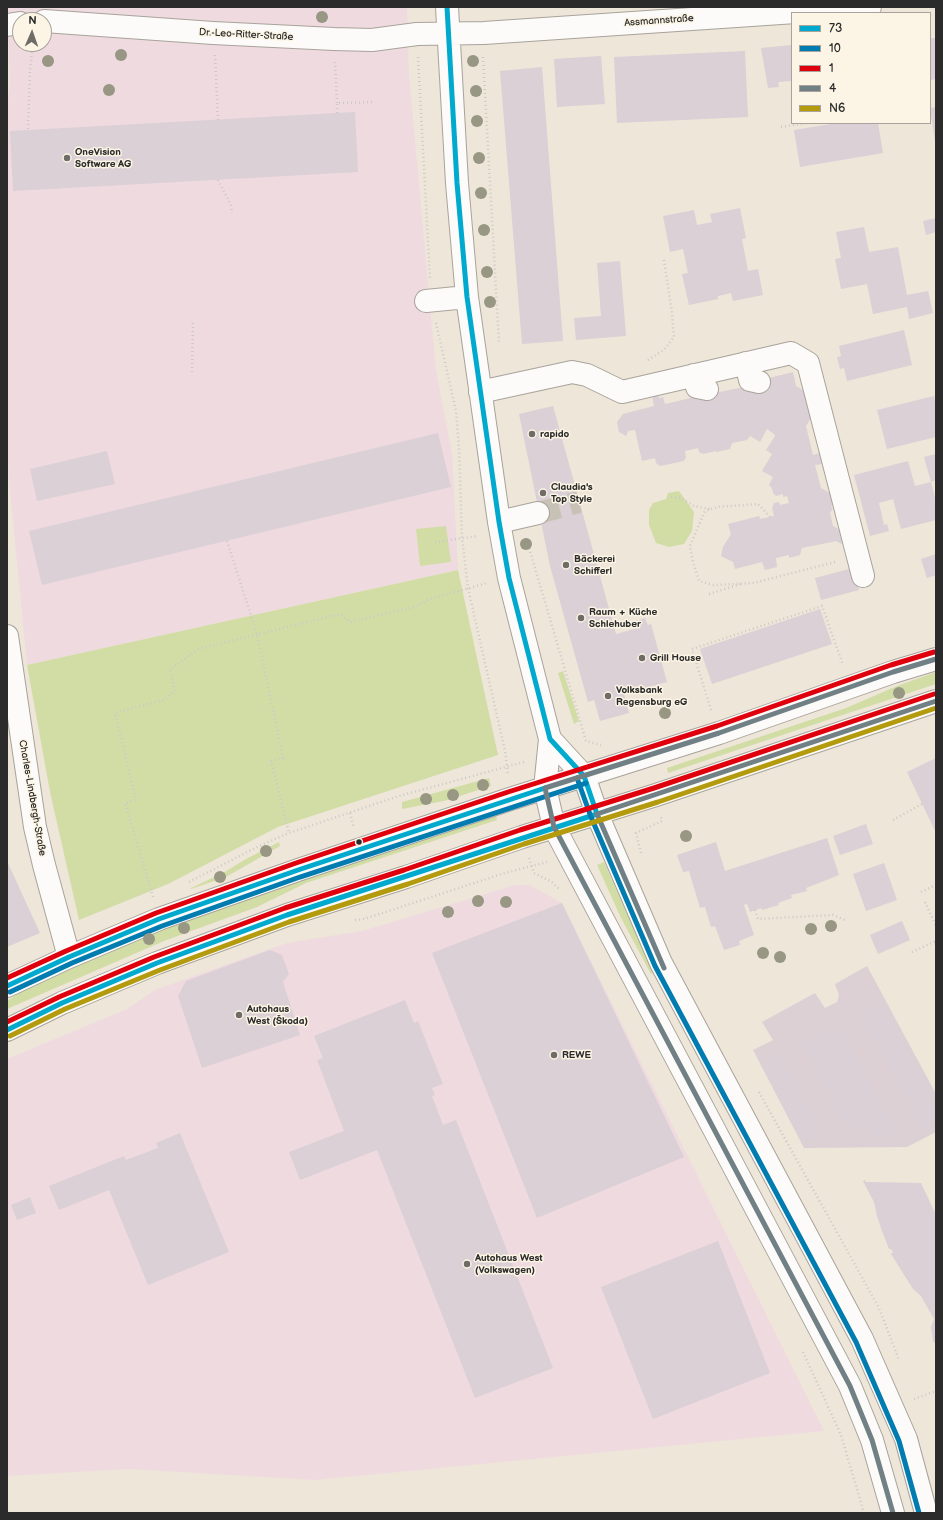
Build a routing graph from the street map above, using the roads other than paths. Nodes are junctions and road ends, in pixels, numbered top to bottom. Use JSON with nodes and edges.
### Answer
{"nodes":[{"id":1,"x":447,"y":7,"type":"edge"},
{"id":2,"x":870,"y":7,"type":"edge"},
{"id":3,"x":791,"y":12,"type":"edge"},
{"id":4,"x":796,"y":12,"type":"edge"},
{"id":5,"x":52,"y":22,"type":"edge"},
{"id":6,"x":448,"y":34,"type":"junction"},
{"id":7,"x":467,"y":297,"type":"junction"},
{"id":8,"x":426,"y":301,"type":"dead end"},
{"id":9,"x":746,"y":363,"type":"junction"},
{"id":10,"x":759,"y":382,"type":"dead end"},
{"id":11,"x":480,"y":392,"type":"junction"},
{"id":12,"x":538,"y":513,"type":"tunnel mouth"},
{"id":13,"x":500,"y":527,"type":"junction"},
{"id":14,"x":861,"y":566,"type":"road end"},
{"id":15,"x":7,"y":636,"type":"edge"},
{"id":16,"x":936,"y":659,"type":"edge"},
{"id":17,"x":936,"y":701,"type":"edge"},
{"id":18,"x":550,"y":739,"type":"junction"},
{"id":19,"x":584,"y":776,"type":"junction"},
{"id":20,"x":545,"y":788,"type":"junction"},
{"id":21,"x":596,"y":814,"type":"junction"},
{"id":22,"x":554,"y":827,"type":"junction"},
{"id":23,"x":69,"y":957,"type":"junction"},
{"id":24,"x":7,"y":986,"type":"edge"},
{"id":25,"x":7,"y":1030,"type":"edge"},
{"id":26,"x":893,"y":1513,"type":"edge"},
{"id":27,"x":926,"y":1513,"type":"edge"}],
"edges":[{"from":1,"to":6,"type":"street"},
{"from":2,"to":4,"type":"street","name":"Assmannstraße"},
{"from":3,"to":6,"type":"street","name":"Assmannstraße"},
{"from":5,"to":6,"type":"street","name":"Dr.-Leo-Ritter-Straße"},
{"from":6,"to":7,"type":"street"},
{"from":7,"to":8,"type":"street"},
{"from":7,"to":11,"type":"street"},
{"from":9,"to":10,"type":"street"},
{"from":9,"to":11,"type":"street"},
{"from":9,"to":14,"type":"street"},
{"from":11,"to":13,"type":"street"},
{"from":12,"to":13,"type":"street"},
{"from":13,"to":18,"type":"street"},
{"from":15,"to":23,"type":"street","name":"Charles-Lindbergh-Straße"},
{"from":16,"to":19,"type":"street"},
{"from":17,"to":21,"type":"street"},
{"from":18,"to":19,"type":"street"},
{"from":18,"to":20,"type":"street"},
{"from":19,"to":20,"type":"street"},
{"from":19,"to":21,"type":"street"},
{"from":20,"to":22,"type":"street"},
{"from":20,"to":23,"type":"street"},
{"from":21,"to":22,"type":"street"},
{"from":21,"to":27,"type":"street"},
{"from":22,"to":25,"type":"street"},
{"from":22,"to":26,"type":"street"},
{"from":23,"to":24,"type":"street"}]}
